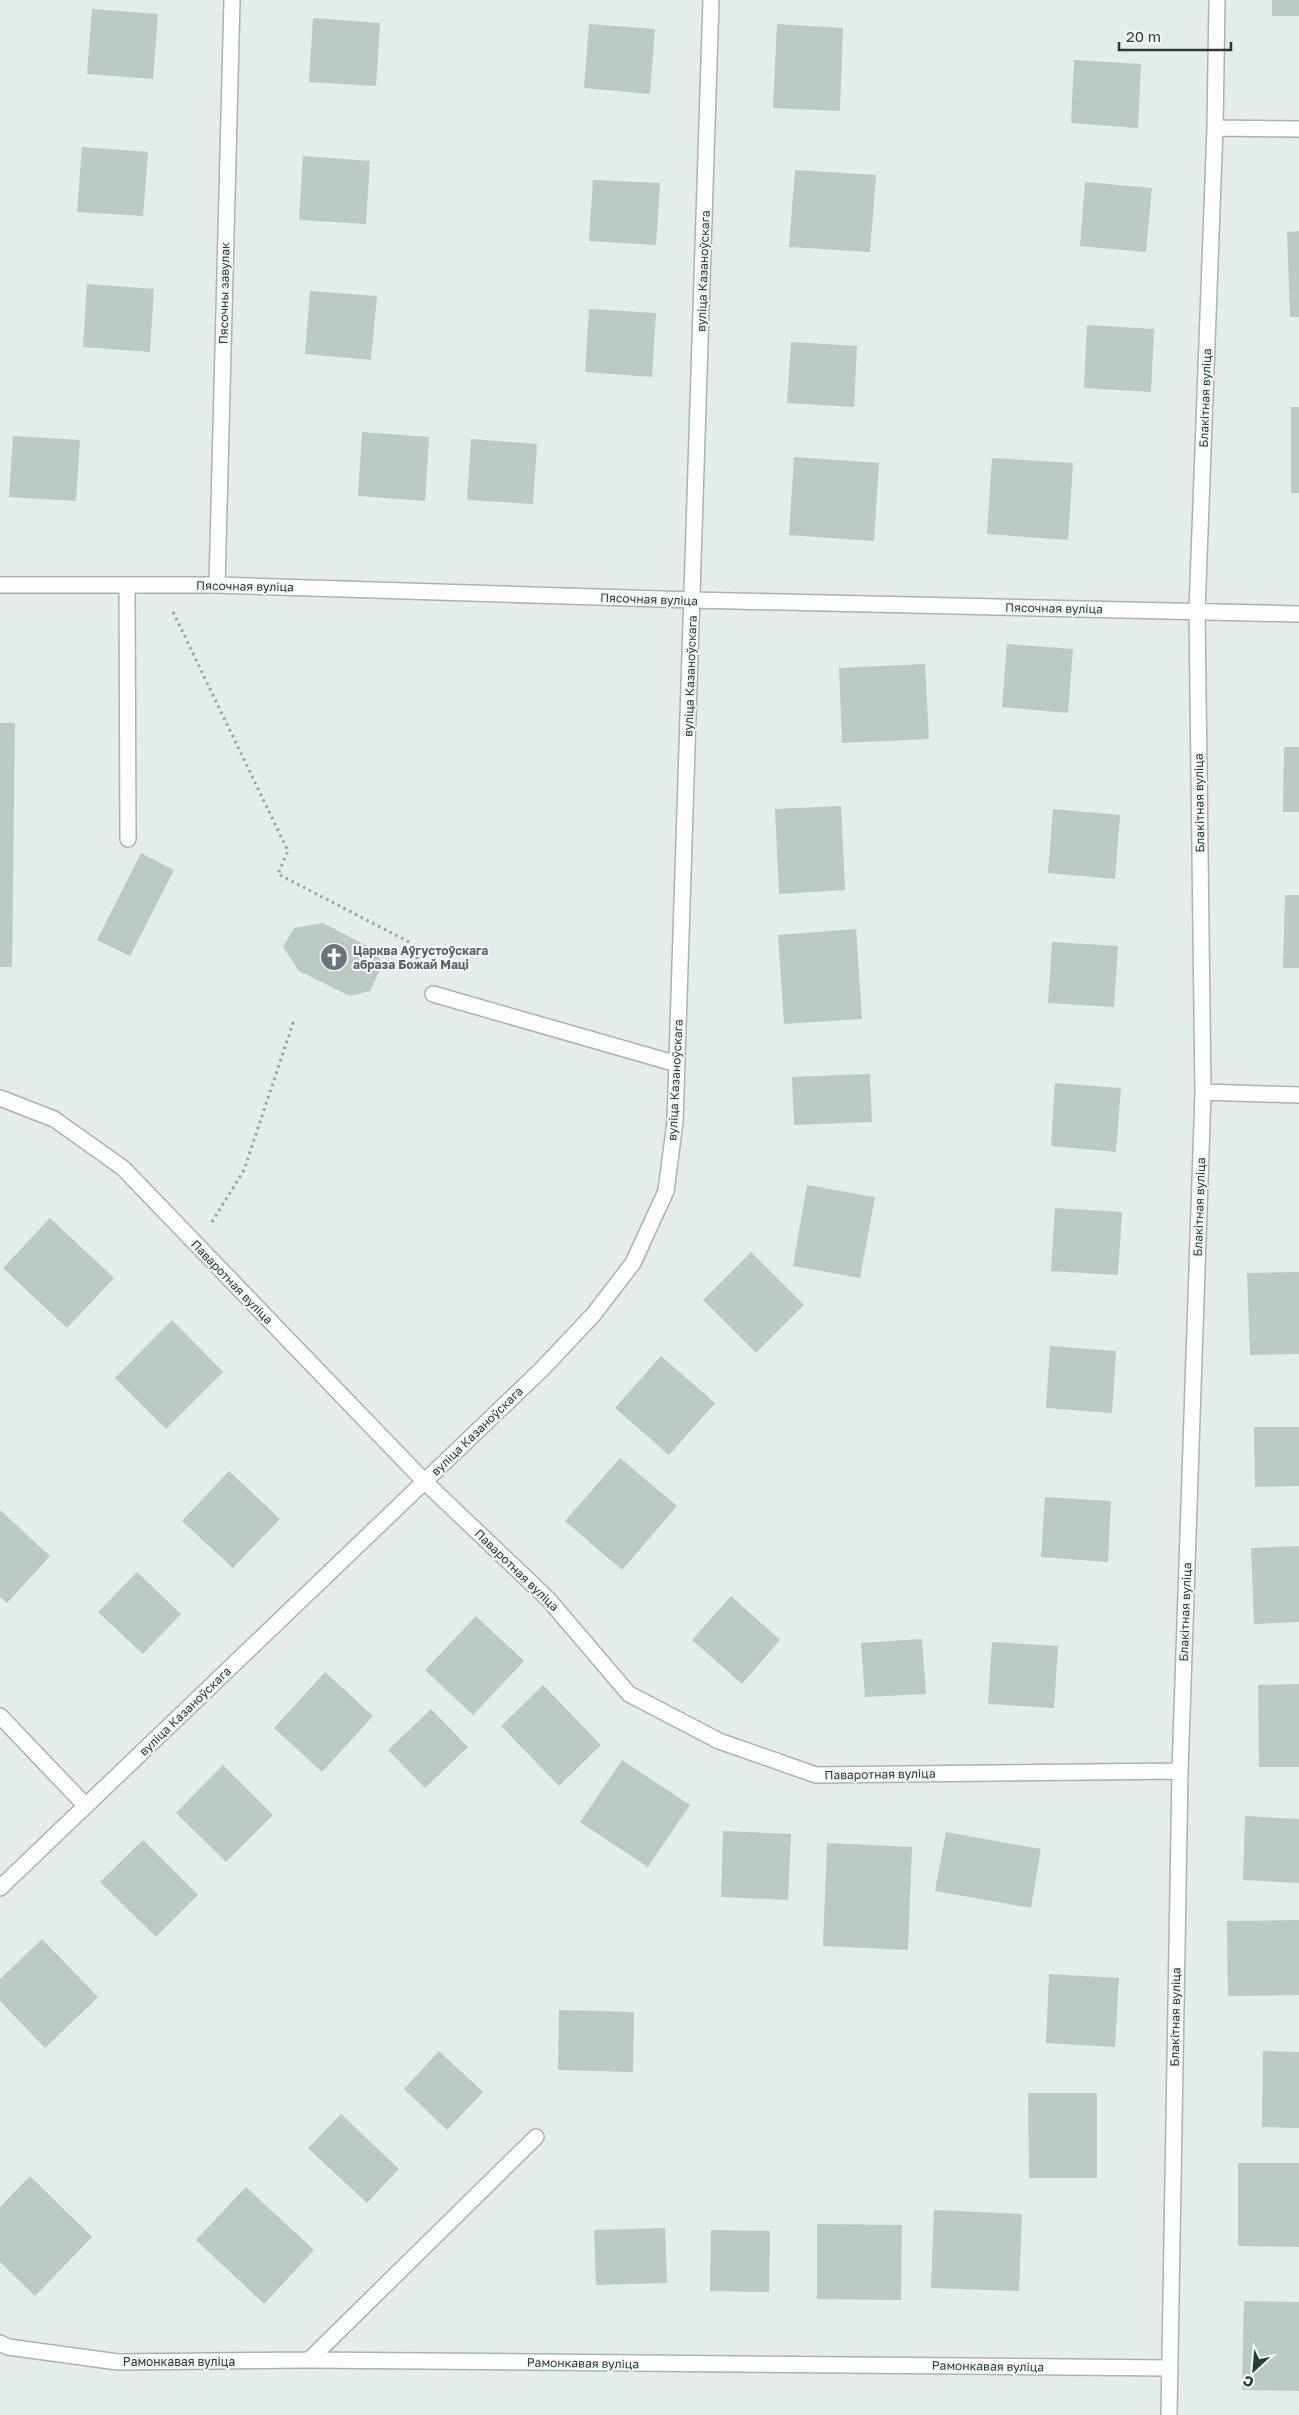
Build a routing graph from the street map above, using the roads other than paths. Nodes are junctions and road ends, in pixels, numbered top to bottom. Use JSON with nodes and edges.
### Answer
{"nodes":[{"id":1,"x":232,"y":0,"type":"edge"},
{"id":2,"x":711,"y":0,"type":"edge"},
{"id":3,"x":1217,"y":0,"type":"edge"},
{"id":4,"x":1215,"y":128,"type":"junction"},
{"id":5,"x":1299,"y":129,"type":"edge"},
{"id":6,"x":0,"y":585,"type":"edge"},
{"id":7,"x":128,"y":585,"type":"junction"},
{"id":8,"x":217,"y":585,"type":"junction"},
{"id":9,"x":692,"y":600,"type":"junction"},
{"id":10,"x":1197,"y":610,"type":"junction"},
{"id":11,"x":1299,"y":614,"type":"edge"},
{"id":12,"x":128,"y":839,"type":"dead end"},
{"id":13,"x":433,"y":994,"type":"road end"},
{"id":14,"x":677,"y":1064,"type":"junction"},
{"id":15,"x":1203,"y":1092,"type":"junction"},
{"id":16,"x":1299,"y":1094,"type":"edge"},
{"id":17,"x":0,"y":1098,"type":"edge"},
{"id":18,"x":425,"y":1482,"type":"junction"},
{"id":19,"x":0,"y":1716,"type":"edge"},
{"id":20,"x":1180,"y":1770,"type":"junction"},
{"id":21,"x":86,"y":1806,"type":"junction"},
{"id":22,"x":0,"y":1888,"type":"edge"},
{"id":23,"x":536,"y":2137,"type":"dead end"},
{"id":24,"x":0,"y":2343,"type":"edge"},
{"id":25,"x":309,"y":2360,"type":"junction"},
{"id":26,"x":1169,"y":2368,"type":"junction"},
{"id":27,"x":1169,"y":2415,"type":"edge"}],
"edges":[{"from":1,"to":8,"type":"street","name":"Пясочны завулак"},
{"from":2,"to":9,"type":"street","name":"вуліца Казаноўскага"},
{"from":3,"to":4,"type":"street","name":"Блакітная вуліца"},
{"from":4,"to":5,"type":"street"},
{"from":4,"to":10,"type":"street","name":"Блакітная вуліца"},
{"from":6,"to":7,"type":"street","name":"Пясочная вуліца"},
{"from":7,"to":8,"type":"street","name":"Пясочная вуліца"},
{"from":7,"to":12,"type":"street"},
{"from":8,"to":9,"type":"street","name":"Пясочная вуліца"},
{"from":9,"to":10,"type":"street","name":"Пясочная вуліца"},
{"from":9,"to":14,"type":"street","name":"вуліца Казаноўскага"},
{"from":10,"to":11,"type":"street","name":"Пясочная вуліца"},
{"from":10,"to":15,"type":"street","name":"Блакітная вуліца"},
{"from":13,"to":14,"type":"street"},
{"from":14,"to":18,"type":"street","name":"вуліца Казаноўскага"},
{"from":15,"to":16,"type":"street"},
{"from":15,"to":20,"type":"street","name":"Блакітная вуліца"},
{"from":17,"to":18,"type":"street","name":"Паваротная вуліца"},
{"from":18,"to":20,"type":"street","name":"Паваротная вуліца"},
{"from":18,"to":21,"type":"street","name":"вуліца Казаноўскага"},
{"from":19,"to":21,"type":"street"},
{"from":20,"to":26,"type":"street","name":"Блакітная вуліца"},
{"from":21,"to":22,"type":"street","name":"вуліца Казаноўскага"},
{"from":23,"to":25,"type":"street"},
{"from":24,"to":25,"type":"street","name":"Рамонкавая вуліца"},
{"from":25,"to":26,"type":"street","name":"Рамонкавая вуліца"},
{"from":26,"to":27,"type":"street","name":"Блакітная вуліца"}]}
